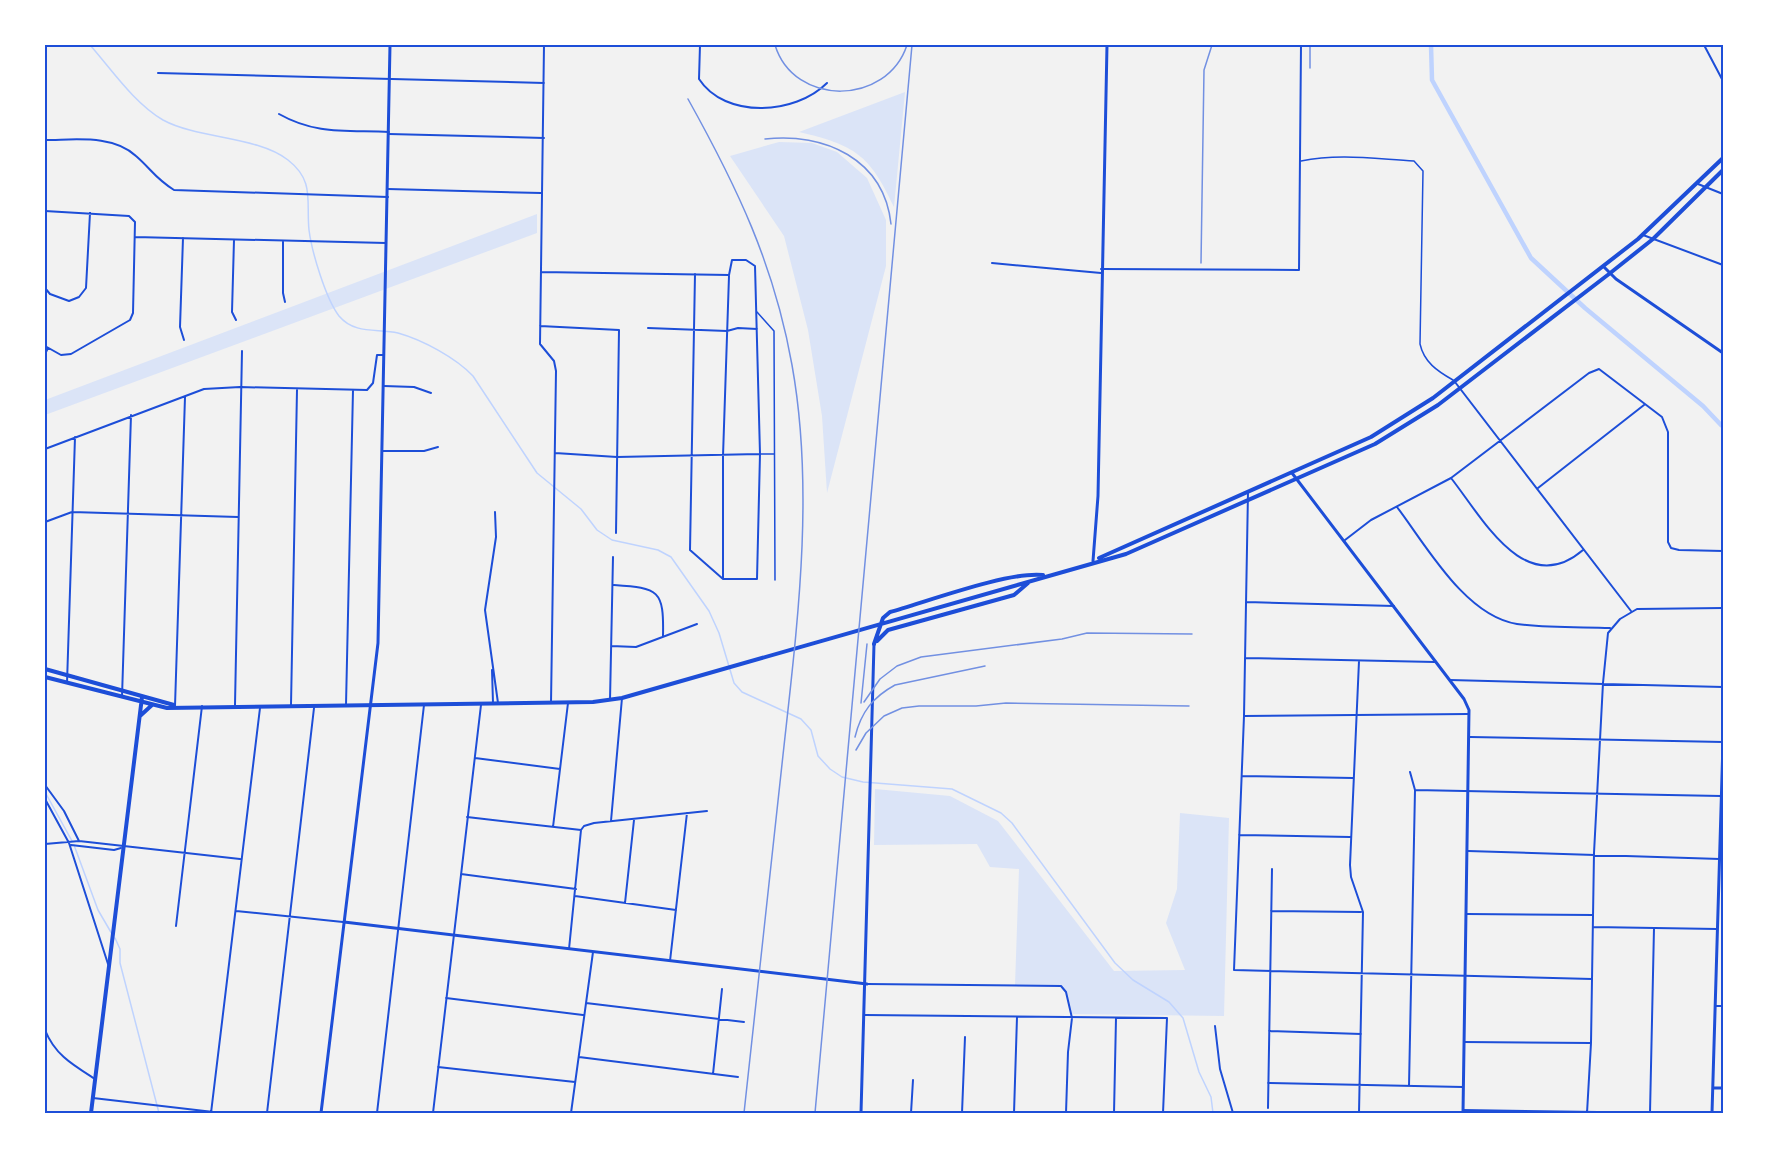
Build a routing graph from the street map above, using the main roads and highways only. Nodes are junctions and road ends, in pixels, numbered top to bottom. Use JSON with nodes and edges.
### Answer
{"nodes":[{"id":1,"x":390,"y":45,"type":"edge"},
{"id":2,"x":1107,"y":45,"type":"edge"},
{"id":3,"x":1723,"y":158,"type":"edge"},
{"id":4,"x":1723,"y":170,"type":"edge"},
{"id":5,"x":1604,"y":267,"type":"junction"},
{"id":6,"x":1610,"y":274,"type":"junction"},
{"id":7,"x":1723,"y":353,"type":"edge"},
{"id":8,"x":1292,"y":472,"type":"junction"},
{"id":9,"x":1298,"y":479,"type":"junction"},
{"id":10,"x":1093,"y":561,"type":"junction"},
{"id":11,"x":1047,"y":576,"type":"junction"},
{"id":12,"x":1029,"y":581,"type":"junction"},
{"id":13,"x":874,"y":644,"type":"junction"},
{"id":14,"x":45,"y":669,"type":"edge"},
{"id":15,"x":45,"y":677,"type":"edge"},
{"id":16,"x":1723,"y":686,"type":"edge"},
{"id":17,"x":142,"y":696,"type":"junction"},
{"id":18,"x":142,"y":703,"type":"junction"},
{"id":19,"x":153,"y":705,"type":"junction"},
{"id":20,"x":370,"y":705,"type":"junction"},
{"id":21,"x":175,"y":706,"type":"junction"},
{"id":22,"x":140,"y":716,"type":"junction"},
{"id":23,"x":1723,"y":736,"type":"edge"},
{"id":24,"x":1723,"y":742,"type":"edge"},
{"id":25,"x":1723,"y":771,"type":"edge"},
{"id":26,"x":1722,"y":796,"type":"edge"},
{"id":27,"x":1722,"y":843,"type":"edge"},
{"id":28,"x":343,"y":922,"type":"junction"},
{"id":29,"x":867,"y":984,"type":"junction"},
{"id":30,"x":1713,"y":1088,"type":"junction"},
{"id":31,"x":1723,"y":1088,"type":"edge"},
{"id":32,"x":1463,"y":1112,"type":"edge"},
{"id":33,"x":91,"y":1113,"type":"edge"},
{"id":34,"x":321,"y":1113,"type":"edge"},
{"id":35,"x":861,"y":1113,"type":"edge"},
{"id":36,"x":1712,"y":1113,"type":"edge"}],
"edges":[{"from":1,"to":20,"type":"main road"},
{"from":2,"to":10,"type":"main road"},
{"from":3,"to":5,"type":"main road"},
{"from":4,"to":6,"type":"main road"},
{"from":5,"to":6,"type":"main road"},
{"from":5,"to":8,"type":"main road"},
{"from":6,"to":7,"type":"main road"},
{"from":6,"to":9,"type":"main road"},
{"from":8,"to":9,"type":"main road"},
{"from":8,"to":10,"type":"main road"},
{"from":9,"to":10,"type":"main road"},
{"from":9,"to":32,"type":"main road"},
{"from":10,"to":11,"type":"main road"},
{"from":11,"to":12,"type":"main road"},
{"from":11,"to":13,"type":"main road"},
{"from":12,"to":13,"type":"main road"},
{"from":12,"to":20,"type":"main road"},
{"from":13,"to":29,"type":"main road"},
{"from":14,"to":17,"type":"main road"},
{"from":15,"to":18,"type":"main road"},
{"from":16,"to":23,"type":"main road"},
{"from":17,"to":18,"type":"main road"},
{"from":17,"to":21,"type":"main road"},
{"from":18,"to":19,"type":"main road"},
{"from":18,"to":22,"type":"main road"},
{"from":19,"to":21,"type":"main road"},
{"from":19,"to":22,"type":"main road"},
{"from":20,"to":21,"type":"main road"},
{"from":20,"to":28,"type":"main road"},
{"from":22,"to":33,"type":"main road"},
{"from":24,"to":25,"type":"main road"},
{"from":25,"to":26,"type":"main road"},
{"from":26,"to":27,"type":"main road"},
{"from":27,"to":30,"type":"main road"},
{"from":28,"to":29,"type":"main road"},
{"from":28,"to":34,"type":"main road"},
{"from":29,"to":35,"type":"main road"},
{"from":30,"to":31,"type":"main road"},
{"from":30,"to":36,"type":"main road"}]}
